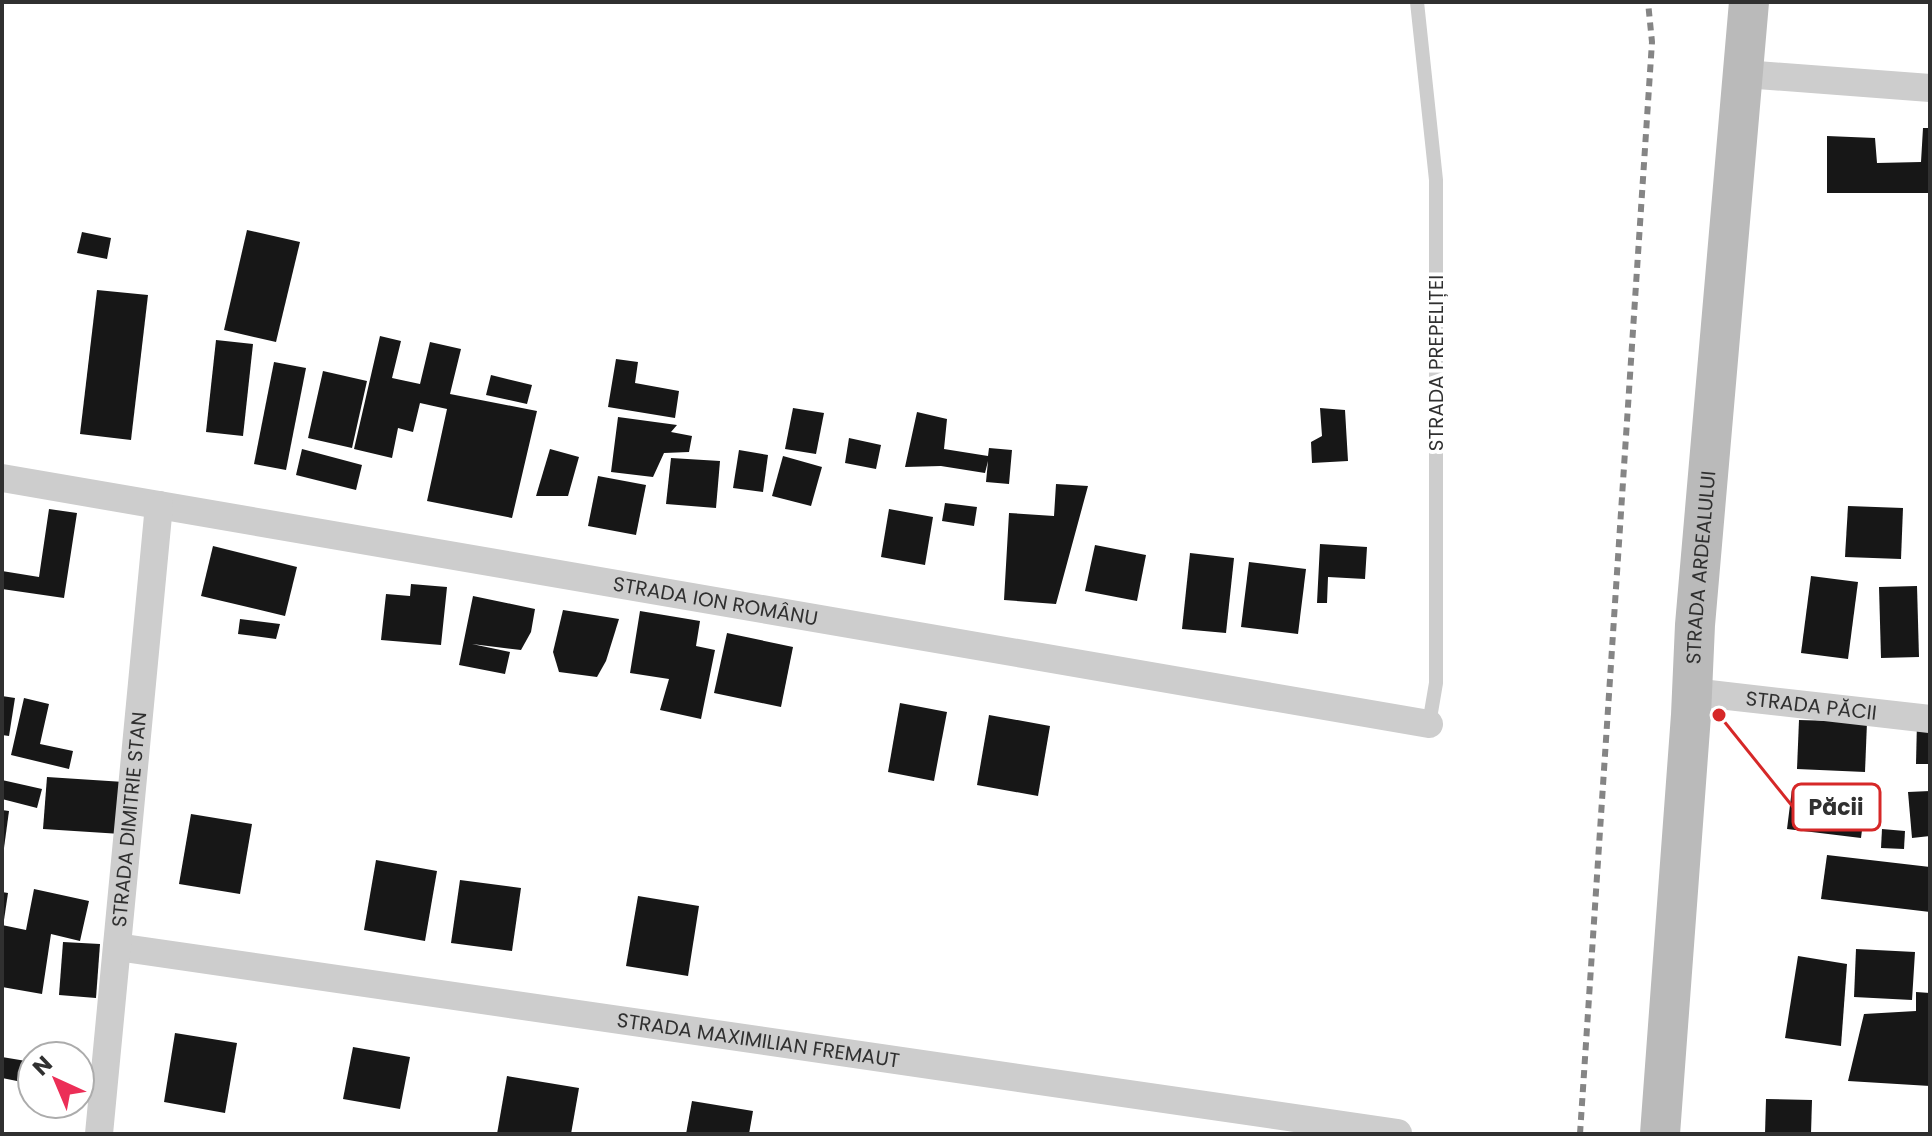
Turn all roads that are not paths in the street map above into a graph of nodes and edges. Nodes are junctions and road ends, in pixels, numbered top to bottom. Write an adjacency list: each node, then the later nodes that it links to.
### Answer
1 (1417, 2): 9 (lane, STRADA PREPELIȚEI)
2 (1749, 2): 3 (street, STRADA ARDEALULUI)
3 (1744, 74): 4 (street); 7 (street, STRADA ARDEALULUI)
4 (1930, 88)
5 (2, 478): 6 (street, STRADA ION ROMÂNU)
6 (159, 505): 9 (street, STRADA ION ROMÂNU); 10 (street, STRADA DIMITRIE STAN)
7 (1692, 692): 8 (street, STRADA PĂCII); 13 (street, STRADA ARDEALULUI)
8 (1930, 719)
9 (1429, 724)
10 (117, 947): 11 (street, STRADA MAXIMILIAN FREMAUT); 12 (street, STRADA DIMITRIE STAN)
11 (1398, 1133)
12 (99, 1134)
13 (1660, 1134)

